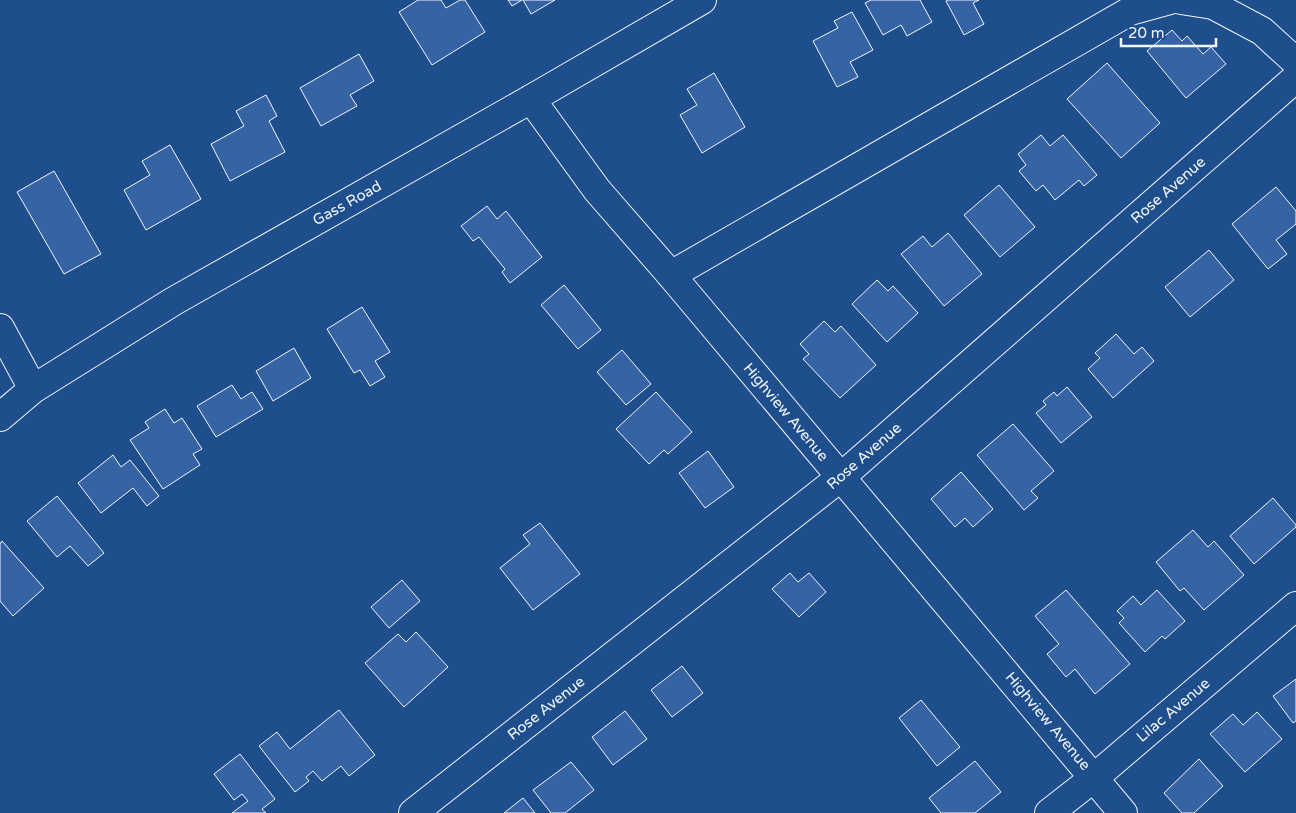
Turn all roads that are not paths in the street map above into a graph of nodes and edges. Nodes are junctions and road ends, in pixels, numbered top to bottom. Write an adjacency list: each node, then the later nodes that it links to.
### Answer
1 (702, 0): 6 (street, Gass Road)
2 (1170, 0): 7 (street)
3 (1181, 0): 4 (street)
4 (1296, 62)
5 (1296, 78): 11 (street, Rose Avenue)
6 (532, 99): 7 (street, Highview Avenue); 9 (street, Gass Road)
7 (671, 275): 11 (street, Highview Avenue)
8 (0, 328): 9 (street)
9 (33, 389): 10 (street, Gass Road)
10 (0, 418)
11 (841, 477): 13 (street, Highview Avenue); 14 (street, Rose Avenue)
12 (1296, 606): 13 (street, Lilac Avenue)
13 (1095, 777): 15 (street, Lilac Avenue); 16 (street, Highview Avenue)
14 (413, 813)
15 (1049, 813)
16 (1124, 813)

